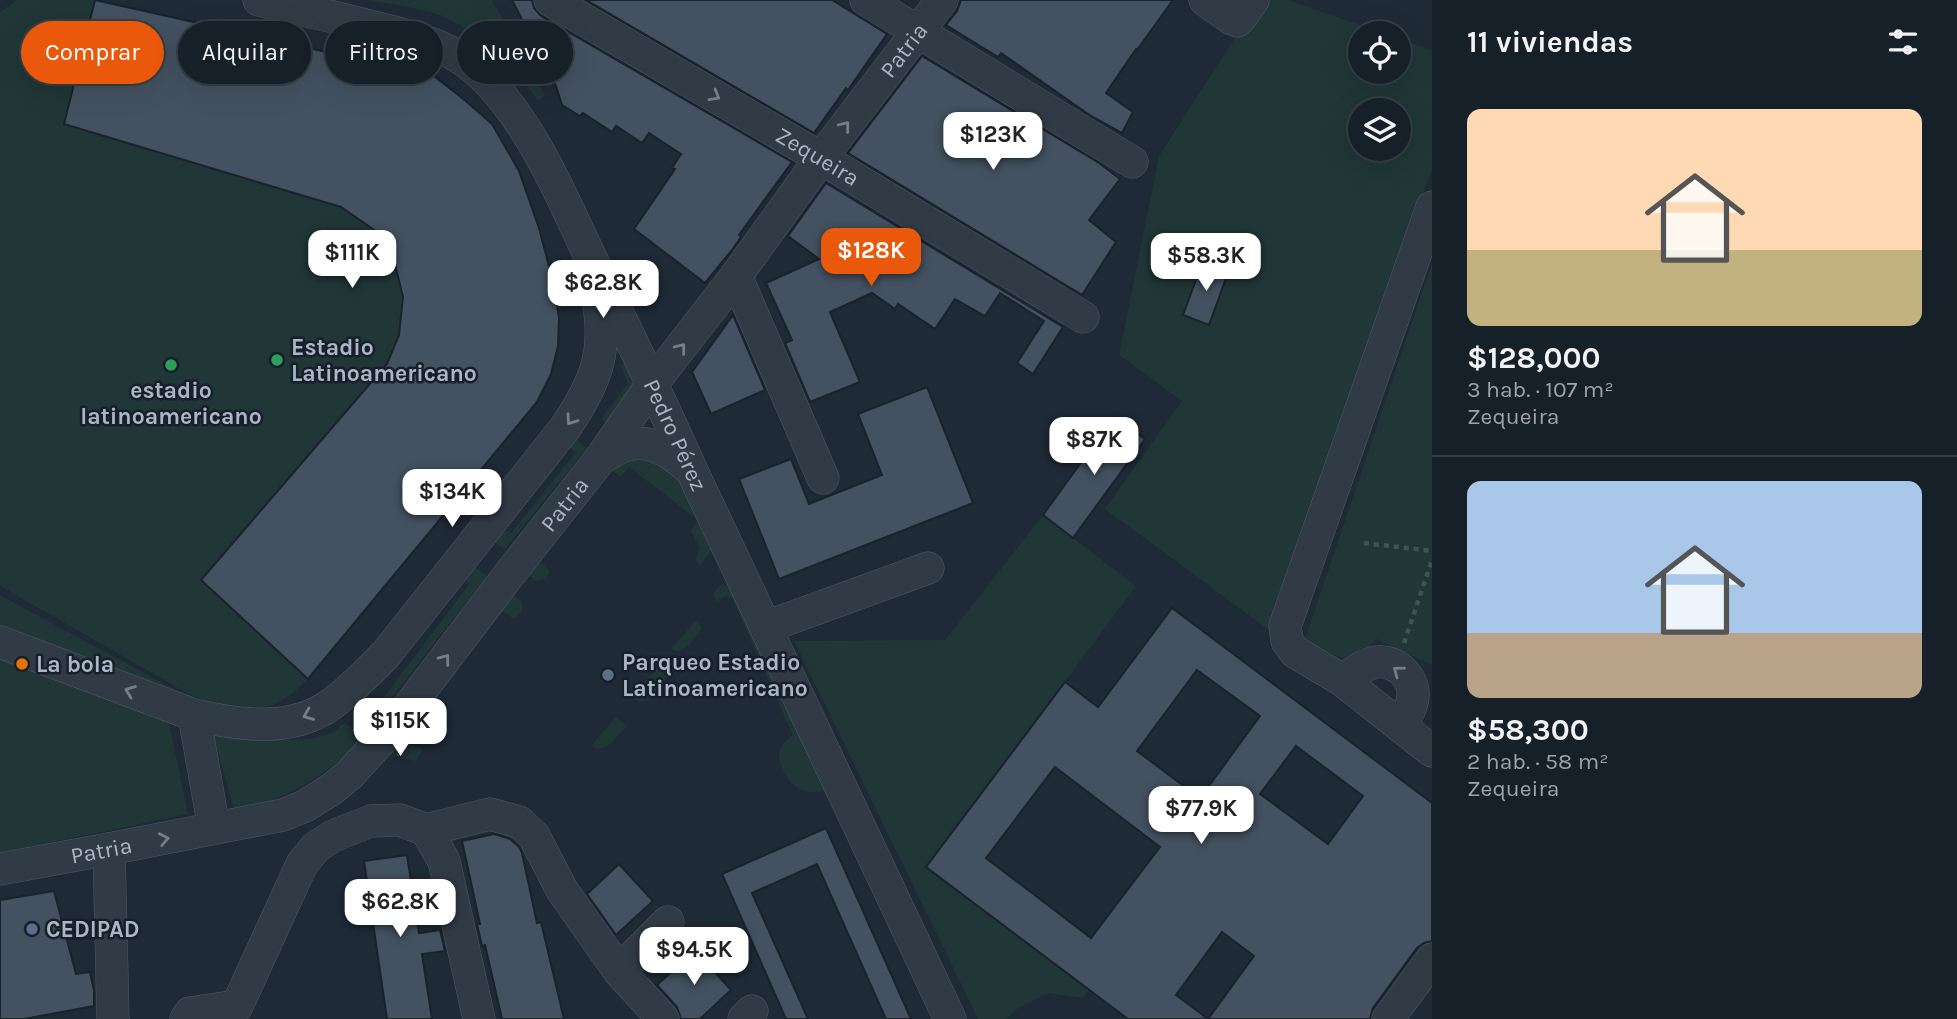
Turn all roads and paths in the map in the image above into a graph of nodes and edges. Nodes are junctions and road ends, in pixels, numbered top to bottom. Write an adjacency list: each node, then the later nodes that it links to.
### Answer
1 (259, 0): 7 (street, Pedro Pérez)
2 (551, 0): 9 (street, Zequeira, one-way to 9)
3 (866, 0): 8 (street)
4 (942, 0): 8 (street, Patria)
5 (1205, 0): 6 (street)
6 (1253, 0)
7 (342, 11): 12 (street, Pedro Pérez)
8 (919, 31): 9 (street, Patria, one-way to 8); 10 (street)
9 (821, 158): 13 (street, Patria); 14 (street, Zequeira)
10 (1132, 162)
11 (1432, 207): 28 (street)
12 (582, 239): 15 (street, Pedro Pérez); 16 (street, Patria)
13 (736, 276): 17 (street, Patria, one-way to 13); 20 (street)
14 (1083, 317)
15 (636, 350): 16 (street); 17 (street, Pedro Pérez)
16 (596, 374): 29 (street, Patria, one-way to 29)
17 (653, 383): 18 (street, Patria); 19 (street, Pedro Pérez)
18 (601, 458): 19 (street); 32 (street, Patria, one-way to 18)
19 (692, 471): 25 (street, Pedro Pérez)
20 (823, 478)
21 (1364, 542): 22 (path)
22 (1432, 551)
23 (1432, 560): 27 (path)
24 (928, 568): 25 (street)
25 (766, 627): 43 (street, Pedro Pérez)
26 (0, 642): 29 (street, Patria, one-way to 26)
27 (1396, 667): 28 (street); 30 (street, one-way to 27)
28 (1342, 680): 30 (street)
29 (194, 715): 32 (street)
30 (1400, 726): 31 (street)
31 (1432, 751)
32 (214, 828): 34 (street, Patria, one-way to 32)
33 (426, 830): 38 (street); 40 (street); 41 (street)
34 (109, 849): 35 (street, Patria); 39 (street)
35 (0, 869)
36 (668, 922): 38 (street)
37 (1432, 958): 44 (street)
38 (619, 971): 42 (street)
39 (113, 1019)
40 (186, 1019)
41 (479, 1019)
42 (663, 1019)
43 (950, 1019)
44 (1388, 1019)

